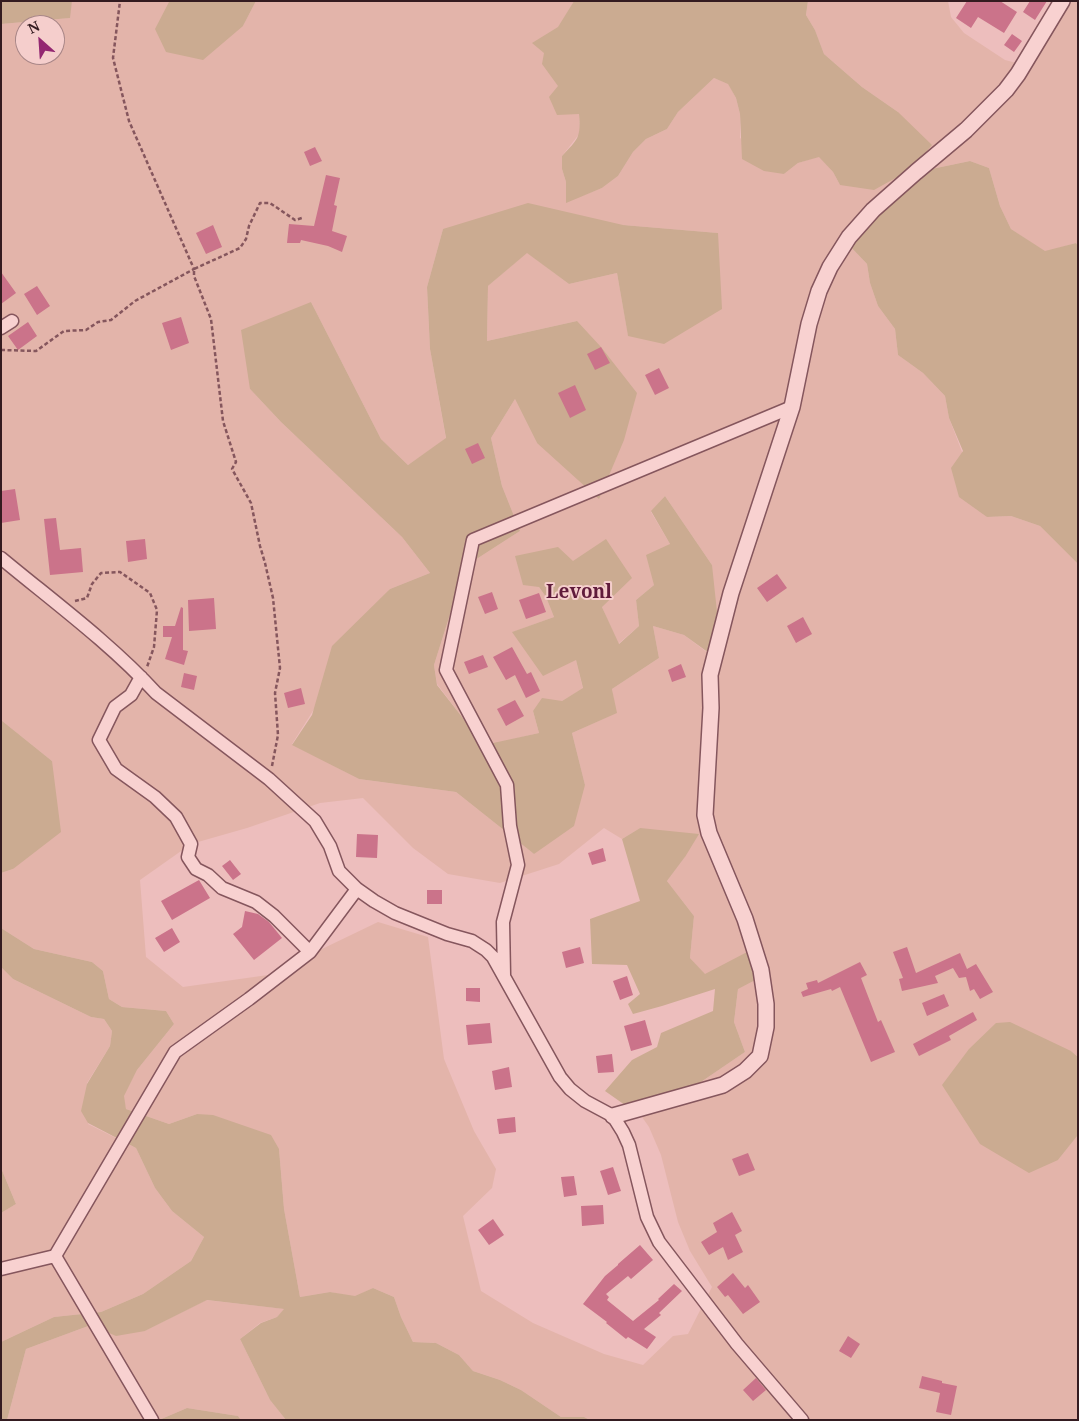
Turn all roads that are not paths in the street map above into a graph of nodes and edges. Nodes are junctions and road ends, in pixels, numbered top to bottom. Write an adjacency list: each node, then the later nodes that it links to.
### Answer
1 (1062, 1): 2 (street)
2 (792, 407): 7 (street); 8 (street)
3 (1, 558): 4 (street)
4 (142, 677): 5 (street); 6 (street)
5 (358, 889): 6 (street); 7 (street)
6 (310, 952): 9 (street)
7 (504, 977): 8 (street)
8 (613, 1116): 12 (street)
9 (54, 1256): 10 (street); 11 (street)
10 (1, 1269)
11 (152, 1420)
12 (802, 1420)

